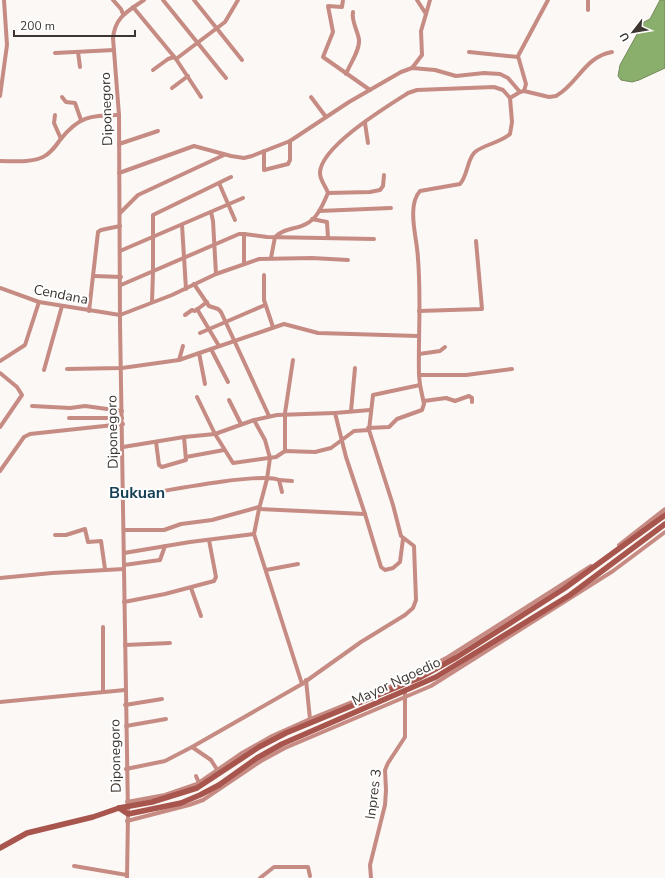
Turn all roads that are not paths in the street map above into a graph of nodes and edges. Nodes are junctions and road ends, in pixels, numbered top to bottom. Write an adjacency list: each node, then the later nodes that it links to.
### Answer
1 (4, 0): 36 (street)
2 (112, 0): 15 (street)
3 (144, 0): 12 (street, Diponegoro)
4 (163, 0): 18 (street)
5 (194, 0): 17 (street)
6 (238, 0): 17 (street)
7 (342, 0): 30 (street)
8 (417, 0): 16 (street)
9 (430, 0): 16 (street)
10 (548, 0): 25 (street)
11 (588, 0): 13 (street)
12 (134, 7): 15 (street, Diponegoro); 24 (street)
13 (588, 10)
14 (353, 12): 30 (street)
15 (123, 14): 19 (street, Diponegoro)
16 (426, 14): 28 (street)
17 (217, 28): 18 (street); 26 (street)
18 (196, 43): 24 (street); 32 (street)
19 (114, 50): 20 (street); 42 (street, Diponegoro)
20 (78, 52): 23 (street); 27 (street)
21 (469, 52): 25 (street)
22 (612, 52): 35 (street)
23 (55, 53)
24 (175, 58): 29 (street); 31 (street)
25 (518, 58): 35 (street)
26 (242, 60)
27 (80, 67)
28 (412, 68): 34 (street); 35 (street)
29 (153, 70)
30 (346, 74): 34 (street)
31 (188, 76): 33 (street); 38 (street)
32 (226, 78)
33 (172, 88)
34 (370, 90): 43 (street)
35 (522, 91): 40 (street)
36 (0, 96)
37 (62, 97): 44 (street)
38 (202, 97)
39 (311, 97): 43 (street)
40 (510, 98): 45 (street); 96 (street)
41 (55, 115): 47 (street)
42 (119, 115): 44 (street); 50 (street, Diponegoro)
43 (326, 117): 48 (street)
44 (81, 120): 47 (street)
45 (365, 123): 49 (street); 58 (street)
46 (158, 131): 50 (street)
47 (61, 139): 53 (street)
48 (290, 141): 51 (street); 51 (street)
49 (368, 143)
50 (119, 144): 54 (street, Diponegoro)
51 (264, 151): 52 (street)
52 (224, 155): 54 (street); 64 (street)
53 (0, 161)
54 (119, 173): 64 (street, Diponegoro)
55 (384, 175): 58 (street)
56 (231, 177): 57 (street)
57 (219, 183): 60 (street); 71 (street)
58 (328, 193): 62 (street)
59 (243, 198): 60 (street)
60 (229, 204): 63 (street); 66 (street)
61 (391, 208): 62 (street)
62 (319, 211): 65 (street)
63 (211, 212): 67 (street); 75 (street)
64 (120, 214): 68 (street, Diponegoro)
65 (312, 219): 70 (street); 72 (street)
66 (235, 220)
67 (182, 225): 71 (street); 77 (street)
68 (120, 226): 76 (street, Diponegoro); 84 (street)
69 (244, 234): 70 (street); 75 (street); 80 (street)
70 (275, 237): 72 (street); 78 (street)
71 (153, 238): 76 (street); 81 (street)
72 (328, 238): 73 (street)
73 (374, 239)
74 (476, 241): 96 (street)
75 (213, 245): 77 (street); 82 (street)
76 (120, 251): 85 (street, Diponegoro)
77 (183, 258): 81 (street); 89 (street)
78 (271, 258): 79 (street); 80 (street)
79 (348, 260)
80 (244, 264): 82 (street)
81 (153, 272): 87 (street); 91 (street)
82 (216, 274): 86 (street)
83 (264, 275): 93 (street)
84 (94, 276): 85 (street); 97 (street)
85 (120, 277): 87 (street, Diponegoro)
86 (194, 284): 89 (street); 92 (street)
87 (121, 285): 98 (street, Diponegoro)
88 (0, 288): 90 (street, Cendana)
89 (186, 288): 91 (street)
90 (39, 302): 94 (street, Cendana); 114 (street)
91 (152, 302): 98 (street)
92 (207, 302): 95 (street); 100 (street)
93 (265, 305): 100 (street); 101 (street)
94 (62, 306): 97 (street, Cendana); 119 (street)
95 (197, 309): 99 (street); 102 (street)
96 (419, 310): 104 (street)
97 (89, 311): 98 (street, Cendana)
98 (120, 315): 115 (street, Diponegoro)
99 (185, 315)
100 (226, 322): 102 (street); 105 (street)
101 (273, 327): 104 (street); 105 (street)
102 (210, 328): 103 (street); 107 (street)
103 (200, 333)
104 (418, 336): 111 (street)
105 (236, 340): 107 (street); 135 (street)
106 (183, 346): 112 (street)
107 (219, 346): 109 (street)
108 (445, 347): 111 (street)
109 (211, 349): 110 (street); 122 (street)
110 (199, 353): 112 (street); 123 (street)
111 (419, 354): 121 (street)
112 (178, 360): 115 (street)
113 (293, 360): 133 (street)
114 (0, 361)
115 (122, 368): 118 (street); 131 (street, Diponegoro)
116 (355, 368): 132 (street)
117 (512, 368): 121 (street)
118 (67, 369)
119 (44, 370)
120 (0, 373): 141 (street)
121 (419, 375): 124 (street)
122 (228, 382)
123 (205, 384)
124 (420, 385): 127 (street); 130 (street)
125 (197, 397): 143 (street)
126 (229, 400): 140 (street)
127 (424, 401): 128 (street); 142 (street)
128 (472, 402)
129 (32, 406): 131 (street)
130 (370, 410): 132 (street); 142 (street)
131 (122, 411): 137 (street, Diponegoro)
132 (351, 411): 134 (street)
133 (285, 413): 134 (street); 135 (street); 149 (street)
134 (335, 413): 146 (street)
135 (269, 416): 138 (street)
136 (69, 418): 137 (street)
137 (122, 418): 139 (street, Diponegoro)
138 (254, 420): 140 (street); 151 (street)
139 (122, 424): 147 (street, Diponegoro); 152 (street)
140 (241, 424): 143 (street)
141 (0, 427)
142 (368, 429): 146 (street); 167 (street)
143 (215, 434): 144 (street); 148 (street)
144 (184, 437): 145 (street); 150 (street)
145 (156, 442): 147 (street); 150 (street)
146 (342, 442): 149 (street); 160 (street)
147 (123, 447): 157 (street, Diponegoro)
148 (224, 450): 150 (street); 151 (street)
149 (286, 451): 151 (street)
150 (186, 457)
151 (270, 458): 153 (street)
152 (0, 471)
153 (267, 479): 154 (street); 157 (street); 158 (street)
154 (280, 480): 155 (street); 156 (street)
155 (292, 481)
156 (282, 492)
157 (124, 498): 163 (street, Diponegoro)
158 (259, 508): 160 (street); 163 (street); 165 (street)
159 (665, 509): 191 (street)
160 (365, 514): 167 (street)
161 (665, 515): 197 (street, Mayor Ngoedio)
162 (665, 524): 186 (street, Mayor Ngoedio)
163 (124, 530): 170 (street, Diponegoro)
164 (665, 532): 187 (street)
165 (254, 534): 168 (street); 174 (street)
166 (55, 535): 173 (street)
167 (403, 539): 182 (street)
168 (209, 540): 169 (street); 176 (street)
169 (165, 546): 170 (street); 172 (street)
170 (124, 553): 172 (street, Diponegoro)
171 (298, 564): 174 (street)
172 (124, 567): 173 (street); 177 (street, Diponegoro)
173 (105, 569): 175 (street)
174 (266, 570): 183 (street)
175 (0, 578)
176 (191, 588): 177 (street); 178 (street)
177 (124, 602): 181 (street, Diponegoro)
178 (201, 616)
179 (103, 627): 185 (street)
180 (170, 643): 181 (street)
181 (125, 645): 184 (street, Diponegoro)
182 (306, 680): 183 (street); 191 (street)
183 (302, 684): 194 (street)
184 (125, 690): 185 (street); 190 (street, Diponegoro)
185 (103, 691): 189 (street)
186 (405, 692): 187 (street, Inpres 3); 198 (street, Mayor Ngoedio)
187 (405, 698): 202 (street); 208 (street, Inpres 3)
188 (162, 699): 190 (street)
189 (0, 702)
190 (125, 705): 193 (street, Diponegoro)
191 (309, 715): 196 (street)
192 (166, 719): 193 (street)
193 (126, 726): 195 (street, Diponegoro)
194 (192, 747): 195 (street); 196 (street)
195 (126, 769): 199 (street, Diponegoro)
196 (218, 770): 197 (street)
197 (198, 781): 198 (street); 199 (street, Mayor Ngoedio)
198 (200, 795): 201 (street, Mayor Ngoedio)
199 (127, 804): 200 (street, Mayor Ngoedio); 201 (street, Diponegoro)
200 (119, 808): 201 (street); 203 (street, Mayor Ngoedio)
201 (128, 814): 202 (street, Diponegoro)
202 (127, 821): 206 (street, Diponegoro)
203 (0, 848)
204 (74, 866): 206 (street)
205 (310, 876): 207 (street)
206 (127, 877)
207 (260, 878)
208 (371, 878)

